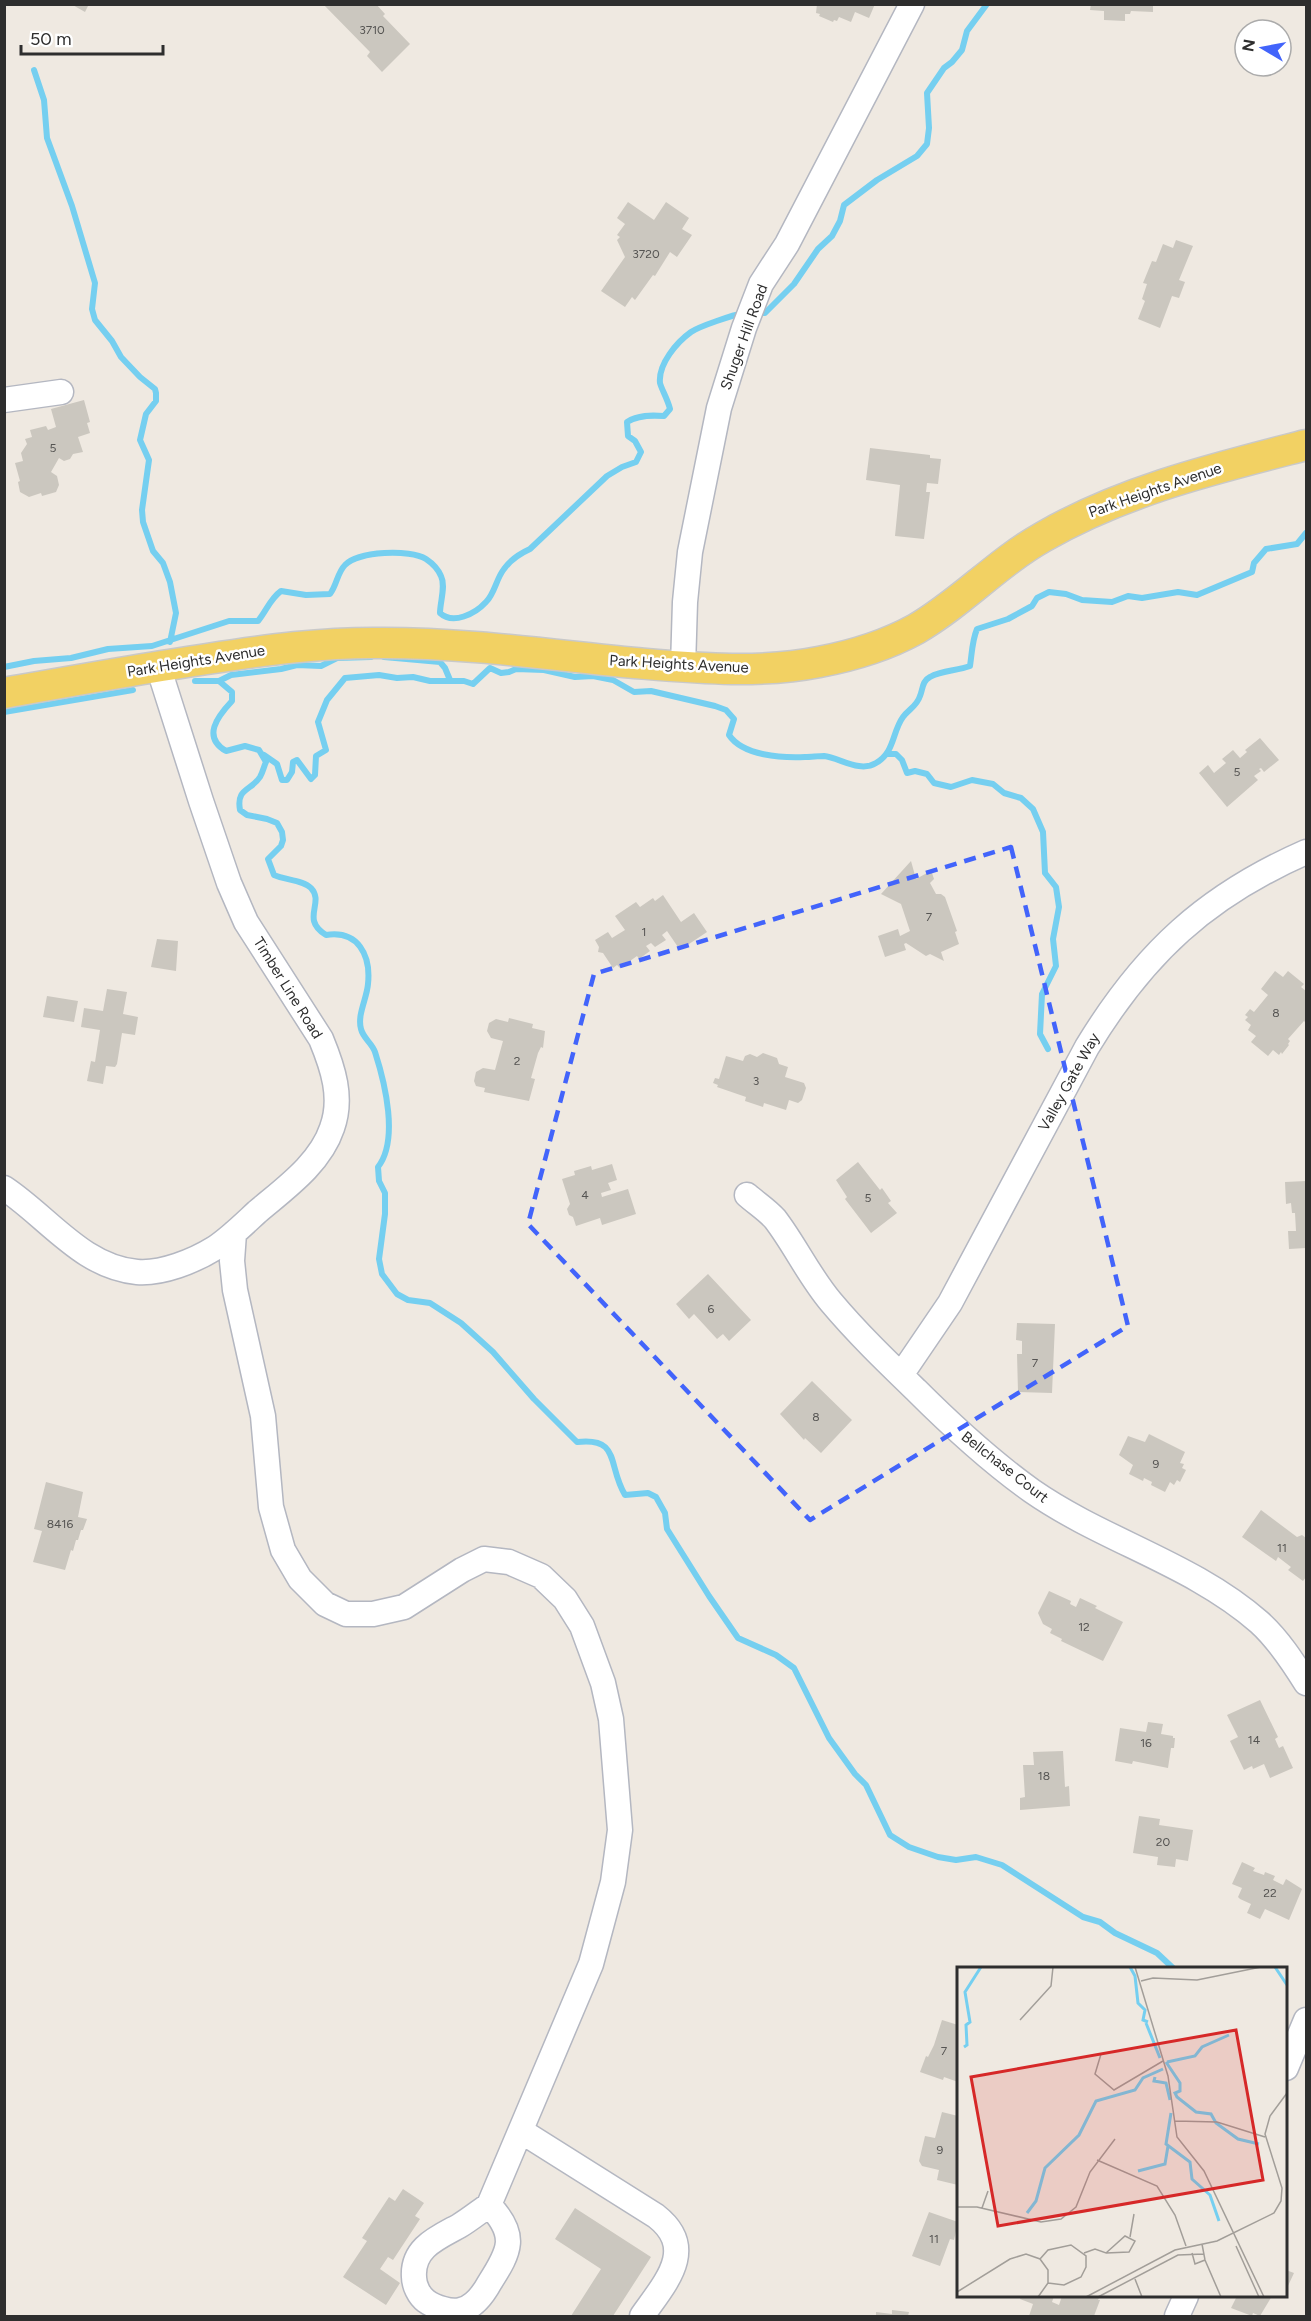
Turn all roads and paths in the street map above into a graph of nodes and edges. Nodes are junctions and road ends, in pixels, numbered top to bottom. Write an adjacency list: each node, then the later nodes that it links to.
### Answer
1 (912, 4): 6 (street, Shuger Hill Road)
2 (61, 392): 3 (street)
3 (4, 400)
4 (1306, 446): 6 (main road, Park Heights Avenue)
5 (158, 666): 6 (main road, Park Heights Avenue); 7 (main road, Park Heights Avenue); 11 (street, Timber Line Road)
6 (683, 667)
7 (4, 693)
8 (1306, 852): 12 (street, Valley Gate Way)
9 (4, 1188): 11 (street, Timber Line Road)
10 (747, 1195): 12 (street, Bellchase Court)
11 (234, 1233): 16 (street)
12 (901, 1376): 13 (street, Bellchase Court)
13 (1306, 1683)
14 (1306, 2020): 15 (street)
15 (1287, 2066)
16 (520, 2131): 17 (street); 20 (street)
17 (489, 2205): 19 (street); 19 (street)
18 (1185, 2297): 21 (street)
19 (419, 2308)
20 (642, 2316)
21 (1177, 2316)

